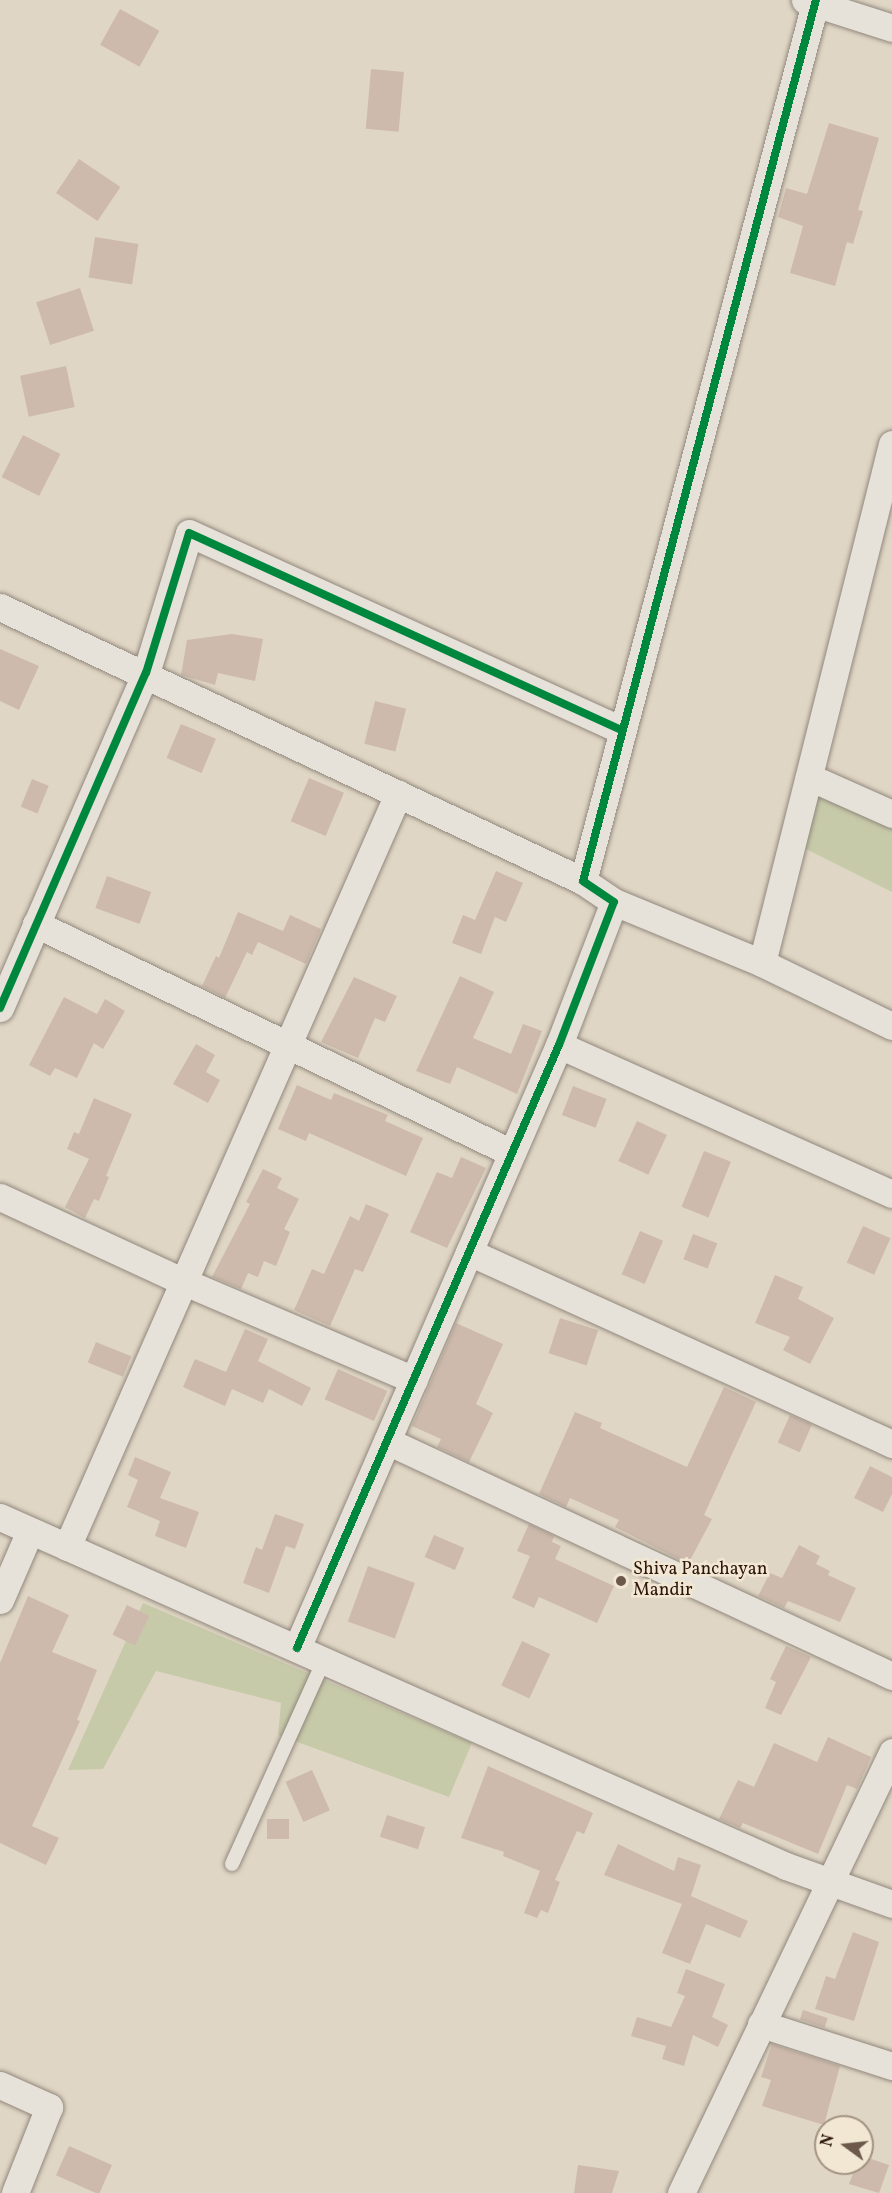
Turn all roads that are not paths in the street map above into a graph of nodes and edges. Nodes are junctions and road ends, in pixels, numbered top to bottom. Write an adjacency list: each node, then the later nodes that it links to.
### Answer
1 (812, 1): 2 (street); 6 (street)
2 (892, 28)
3 (892, 444): 7 (street)
4 (0, 607): 5 (street)
5 (146, 673): 6 (street); 8 (street); 12 (street)
6 (622, 730): 10 (street)
7 (809, 777): 9 (street); 13 (street)
8 (398, 794): 10 (street); 17 (street)
9 (892, 814)
10 (583, 881): 11 (street)
11 (614, 902): 13 (street); 16 (street)
12 (36, 924): 14 (street); 17 (street)
13 (762, 963): 15 (street)
14 (0, 1008)
15 (892, 1026)
16 (559, 1045): 18 (street); 19 (street)
17 (284, 1047): 18 (street); 22 (street)
18 (512, 1153): 21 (street)
19 (892, 1194)
20 (0, 1197): 22 (street)
21 (469, 1252): 23 (street); 25 (street)
22 (182, 1281): 23 (street); 28 (street)
23 (414, 1380): 24 (street)
24 (387, 1441): 30 (street); 32 (street)
25 (892, 1444)
26 (0, 1517): 27 (street)
27 (30, 1531): 28 (street); 29 (street)
28 (68, 1547): 30 (street)
29 (0, 1600)
30 (297, 1648): 31 (street)
31 (324, 1660): 34 (lane); 35 (street)
32 (892, 1676)
33 (892, 1752): 35 (street)
34 (232, 1864)
35 (828, 1882): 36 (street); 37 (street)
36 (892, 1904)
37 (761, 2024): 38 (street); 41 (street)
38 (892, 2066)
39 (0, 2085): 40 (street)
40 (15, 2193)
41 (681, 2193)

